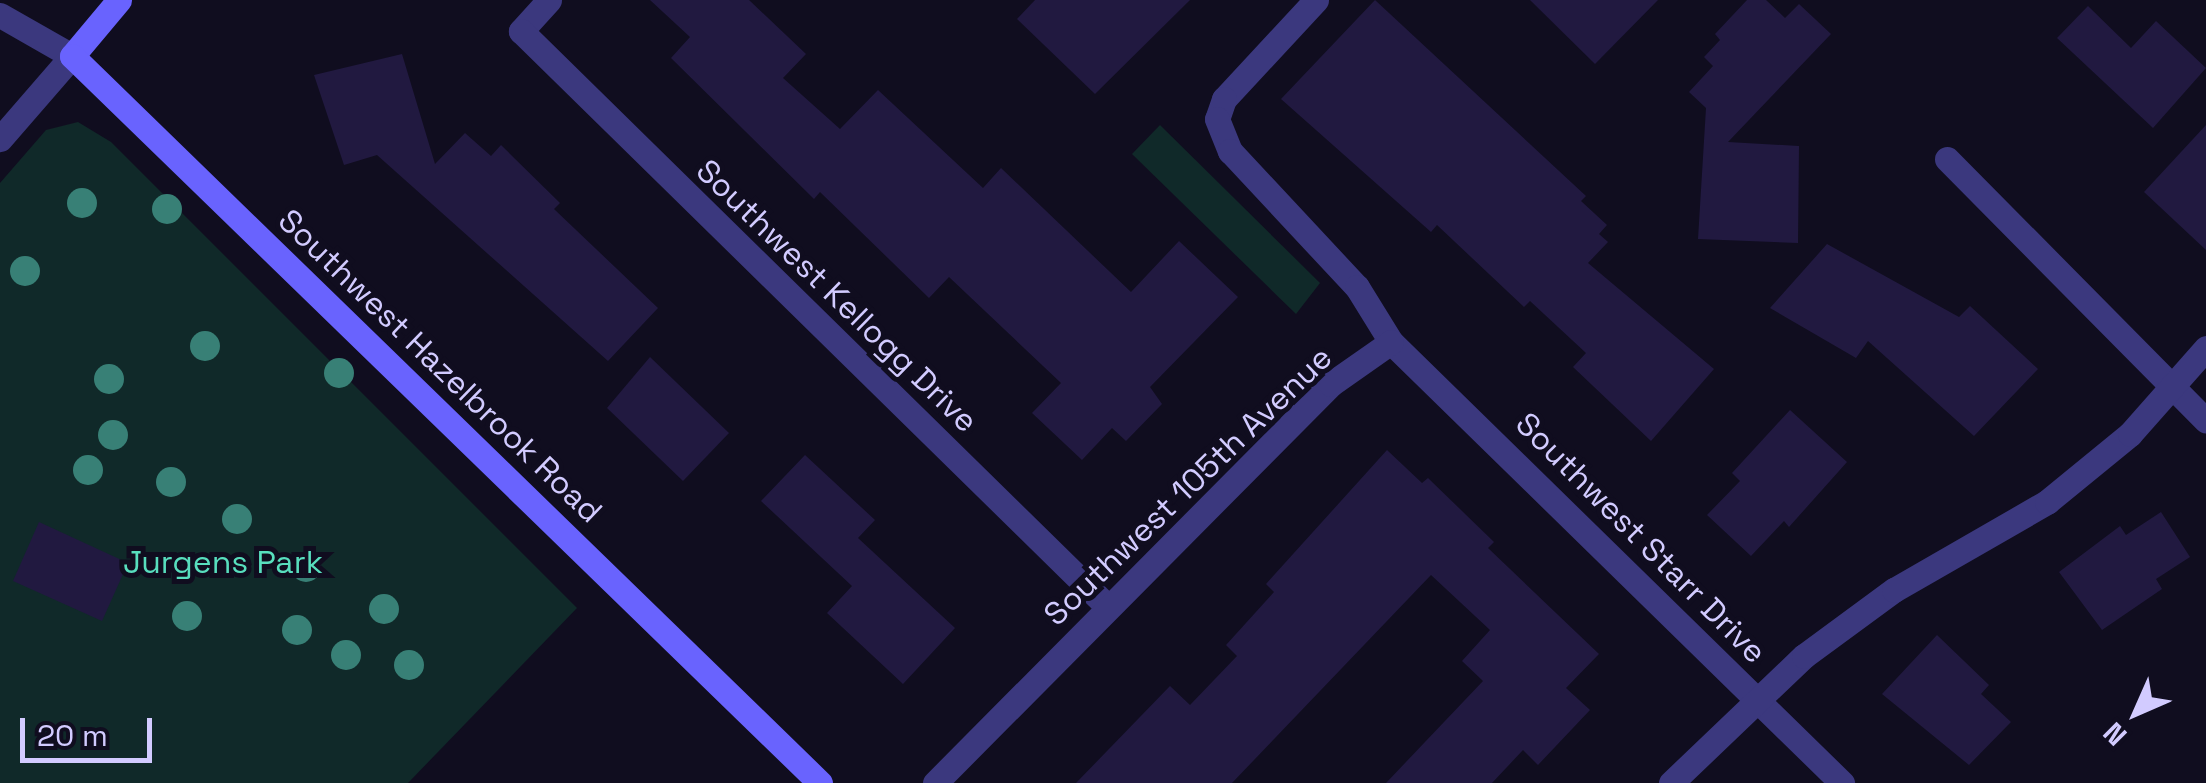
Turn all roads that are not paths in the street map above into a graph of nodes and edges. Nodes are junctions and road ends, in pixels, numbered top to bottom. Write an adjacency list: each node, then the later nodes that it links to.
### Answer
1 (119, 0): 5 (street)
2 (550, 0): 12 (street, Southwest Kellogg Drive)
3 (1316, 0): 8 (street)
4 (0, 16): 5 (street, Southwest Hazelbrook Road)
5 (72, 56): 6 (street); 14 (street, Southwest Hazelbrook Road)
6 (0, 139)
7 (1946, 159): 10 (street)
8 (1391, 342): 12 (street, Southwest 105th Avenue); 13 (street, Southwest Starr Drive)
9 (2206, 348): 10 (street)
10 (2169, 384): 11 (street); 13 (street)
11 (2206, 421)
12 (1108, 606): 15 (street, Southwest 105th Avenue)
13 (1757, 698): 16 (street); 17 (street, Southwest Starr Drive)
14 (820, 783)
15 (935, 783)
16 (1671, 783)
17 (1842, 783)

